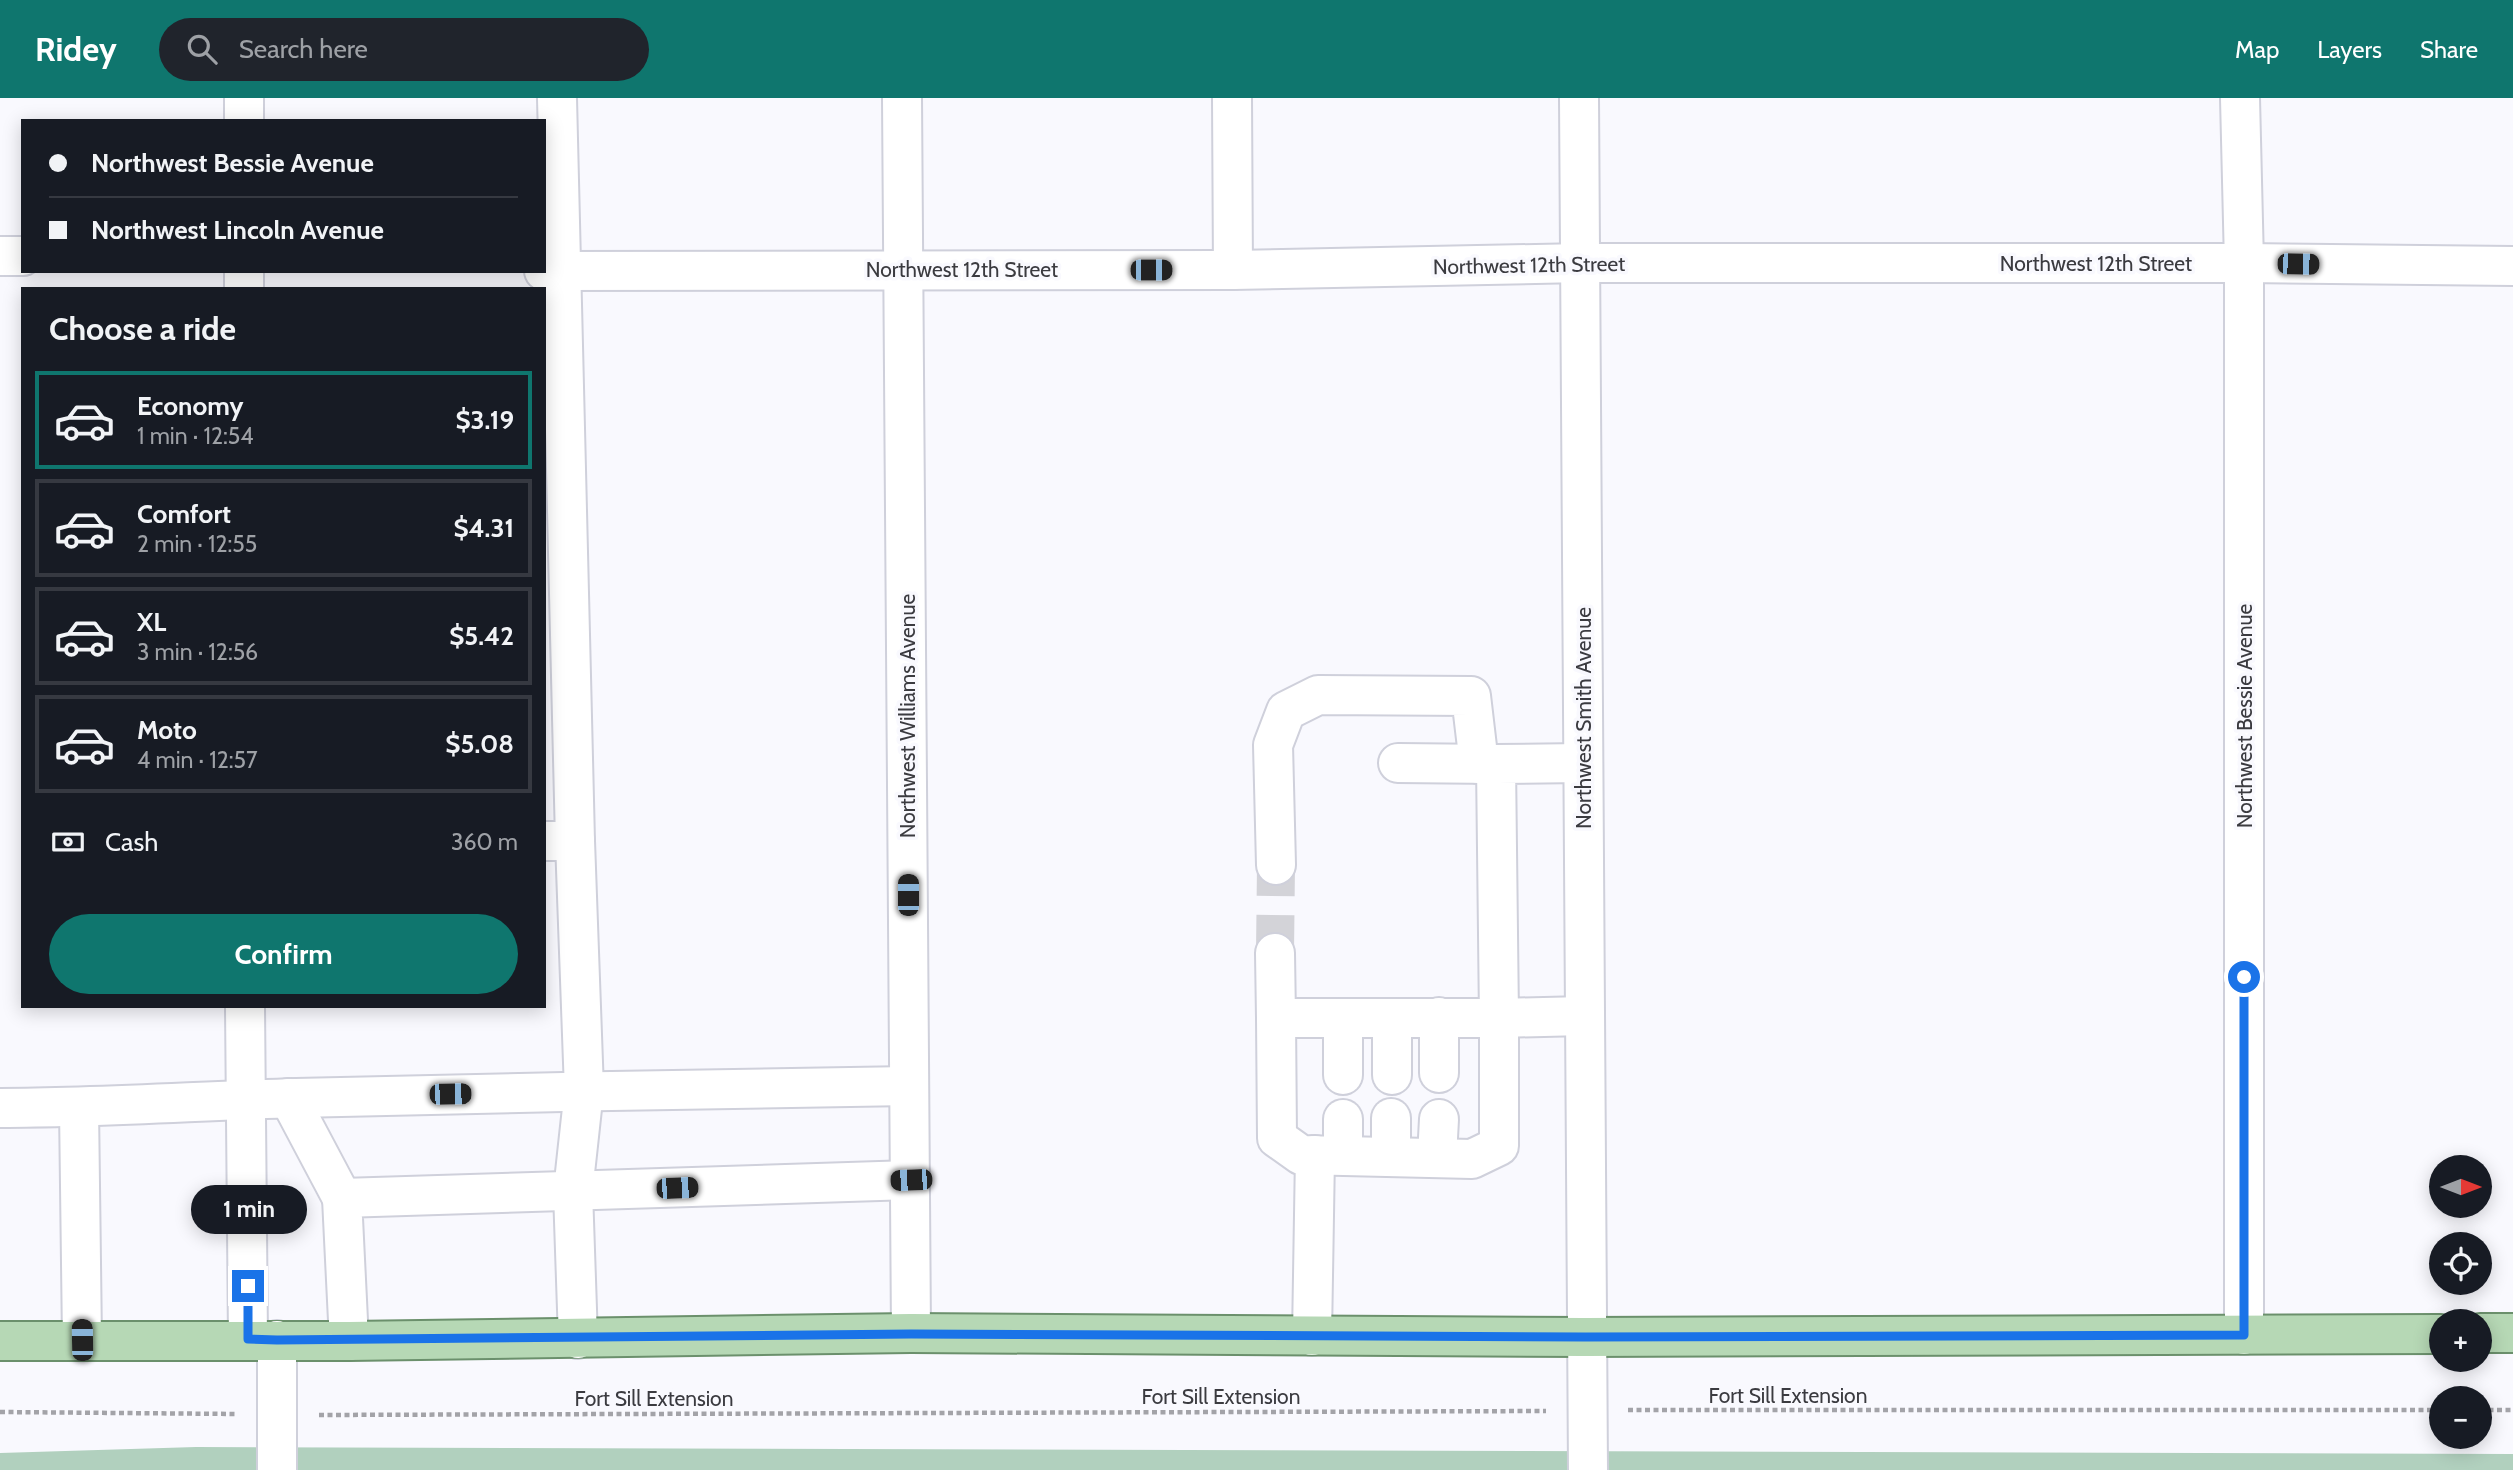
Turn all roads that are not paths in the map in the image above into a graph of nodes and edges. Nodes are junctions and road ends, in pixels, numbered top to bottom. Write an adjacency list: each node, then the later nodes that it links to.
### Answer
1 (244, 98): 7 (street)
2 (557, 98): 15 (street)
3 (902, 98): 13 (street, Northwest Williams Avenue)
4 (1232, 98): 14 (street)
5 (1579, 98): 10 (street, Northwest Smith Avenue)
6 (2240, 98): 11 (street, Northwest Bessie Avenue)
7 (244, 119)
8 (0, 256): 9 (street)
9 (21, 256)
10 (1582, 263): 11 (street, Northwest 12th Street); 14 (street, Northwest 12th Street); 17 (street, Northwest Smith Avenue)
11 (2244, 263): 12 (street, Northwest 12th Street); 50 (street, Northwest Bessie Avenue)
12 (2513, 267)
13 (905, 269): 14 (street, Northwest 12th Street); 15 (street, Northwest 12th Street); 32 (street, Northwest Williams Avenue)
14 (1233, 270)
15 (552, 271): 19 (street)
16 (1398, 763): 18 (street)
17 (1583, 763): 18 (street); 23 (street, Northwest Smith Avenue)
18 (1487, 764): 20 (street); 28 (street)
19 (560, 841): 33 (street)
20 (1276, 865)
21 (1275, 953): 25 (street)
22 (245, 1008): 35 (street)
23 (1584, 1016): 28 (street); 52 (street, Northwest Smith Avenue)
24 (1439, 1017): 27 (street); 28 (street); 29 (street)
25 (1276, 1018): 26 (street); 40 (street)
26 (1343, 1018): 27 (street); 30 (street)
27 (1392, 1018): 31 (street)
28 (1499, 1018): 42 (street)
29 (1439, 1073)
30 (1343, 1075)
31 (1392, 1075)
32 (909, 1086): 33 (street); 43 (street, Northwest Williams Avenue)
33 (583, 1090): 34 (street); 44 (street)
34 (289, 1098): 35 (street); 45 (street)
35 (245, 1100): 37 (street); 56 (street)
36 (0, 1108): 37 (street)
37 (79, 1108): 55 (street)
38 (1391, 1118): 41 (street)
39 (1439, 1119): 42 (street)
40 (1334, 1143): 41 (street); 51 (street)
41 (1391, 1156): 42 (street)
42 (1437, 1157)
43 (911, 1180): 44 (street); 47 (street, Northwest Williams Avenue)
44 (572, 1191): 45 (street); 53 (street)
45 (342, 1198): 57 (street)
46 (2513, 1333): 49 (main road)
47 (911, 1334): 51 (main road); 53 (main road)
48 (2429, 1334): 50 (main road)
49 (2492, 1334)
50 (2244, 1335): 52 (main road)
51 (1312, 1336): 52 (main road)
52 (1585, 1337): 59 (street, Northwest Smith Avenue)
53 (578, 1339): 57 (main road)
54 (0, 1340): 55 (main road)
55 (82, 1340): 56 (main road)
56 (263, 1340): 57 (main road); 58 (street)
57 (349, 1341)
58 (277, 1470)
59 (1588, 1470)

